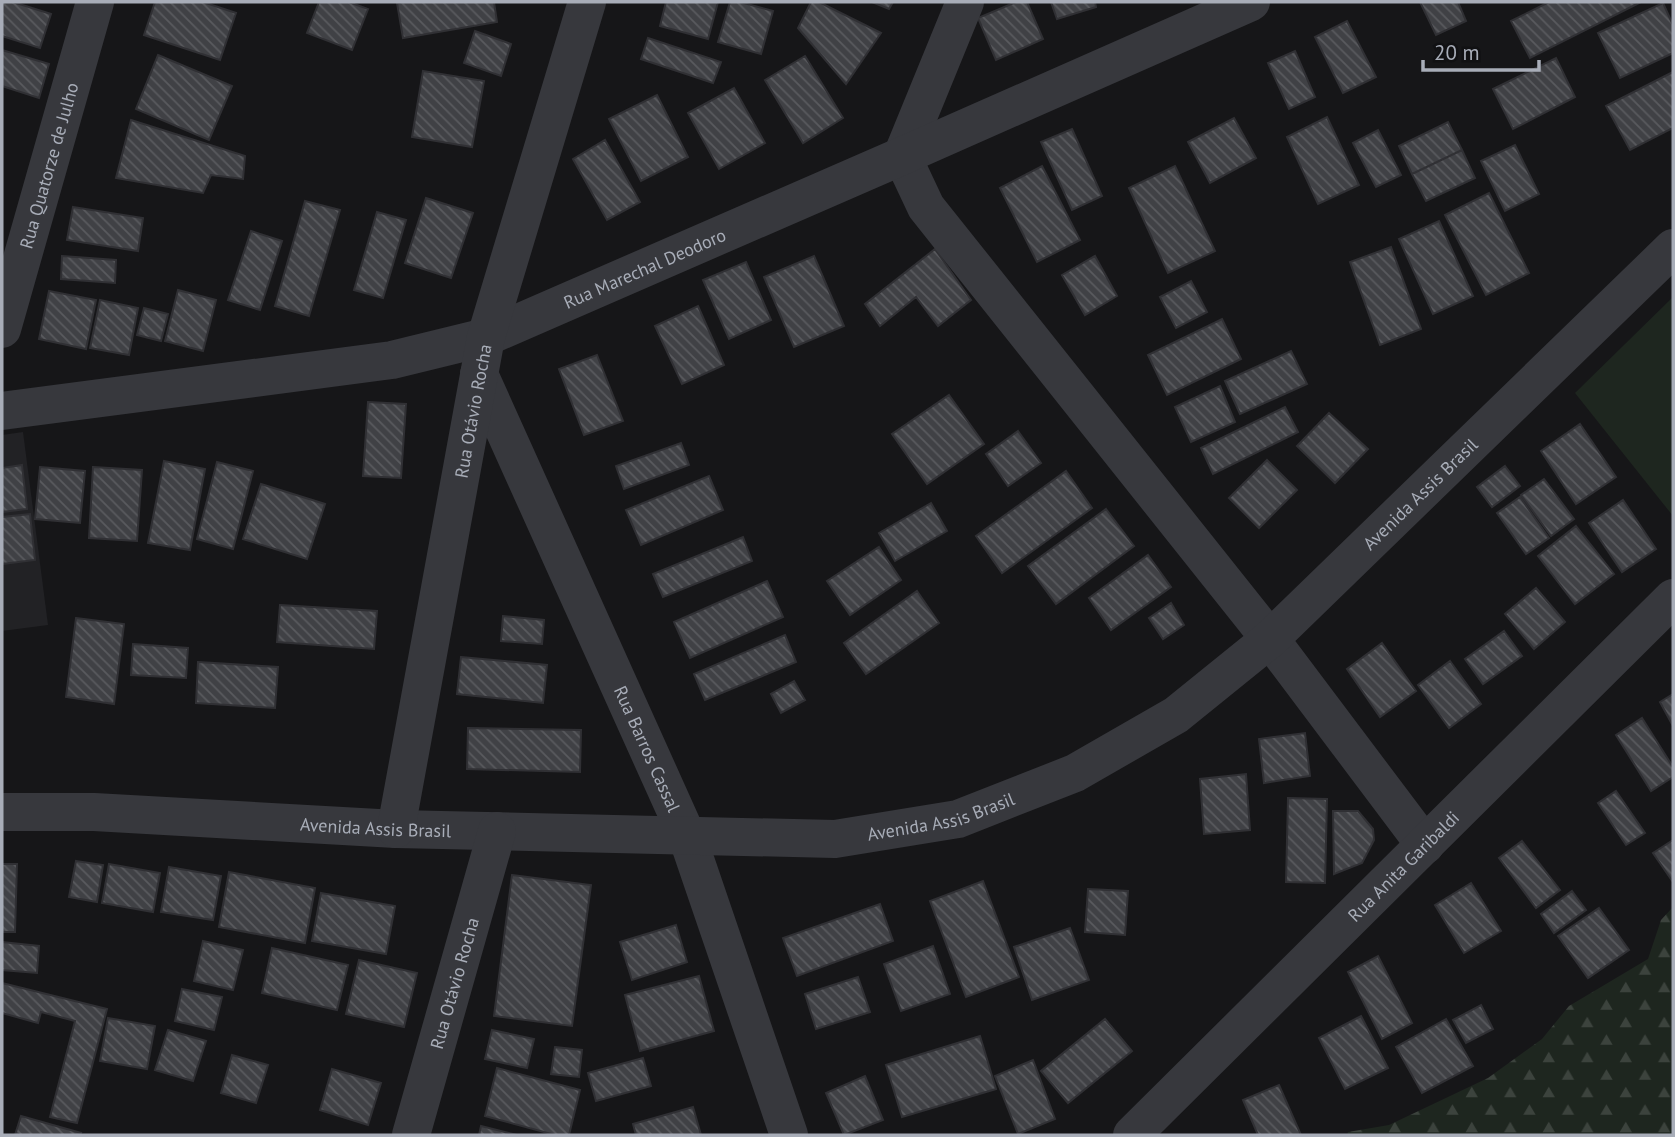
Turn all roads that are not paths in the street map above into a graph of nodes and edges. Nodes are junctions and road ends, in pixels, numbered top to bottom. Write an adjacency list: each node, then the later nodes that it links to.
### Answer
1 (95, 2): 7 (street, Rua Quatorze de Julho)
2 (587, 2): 8 (street, Rua Otávio Rocha)
3 (965, 2): 5 (street)
4 (1251, 2): 5 (street, Rua Marechal Deodoro)
5 (902, 156): 8 (street, Rua Marechal Deodoro); 12 (street)
6 (1673, 248): 12 (street, Avenida Assis Brasil)
7 (2, 329)
8 (486, 337): 9 (street, Rua Otávio Rocha); 10 (street, Rua Marechal Deodoro)
9 (479, 374): 14 (street, Rua Otávio Rocha); 16 (street, Rua Barros Cassal)
10 (2, 411)
11 (1673, 598): 17 (street, Rua Anita Garibaldi)
12 (1270, 639): 16 (street, Avenida Assis Brasil); 17 (street)
13 (2, 812): 14 (street, Avenida Assis Brasil)
14 (396, 829): 15 (street, Avenida Assis Brasil)
15 (497, 831): 16 (street, Avenida Assis Brasil); 18 (street, Rua Otávio Rocha)
16 (687, 836): 19 (street, Rua Barros Cassal)
17 (1424, 845): 20 (street, Rua Anita Garibaldi)
18 (411, 1135)
19 (789, 1135)
20 (1132, 1135)

